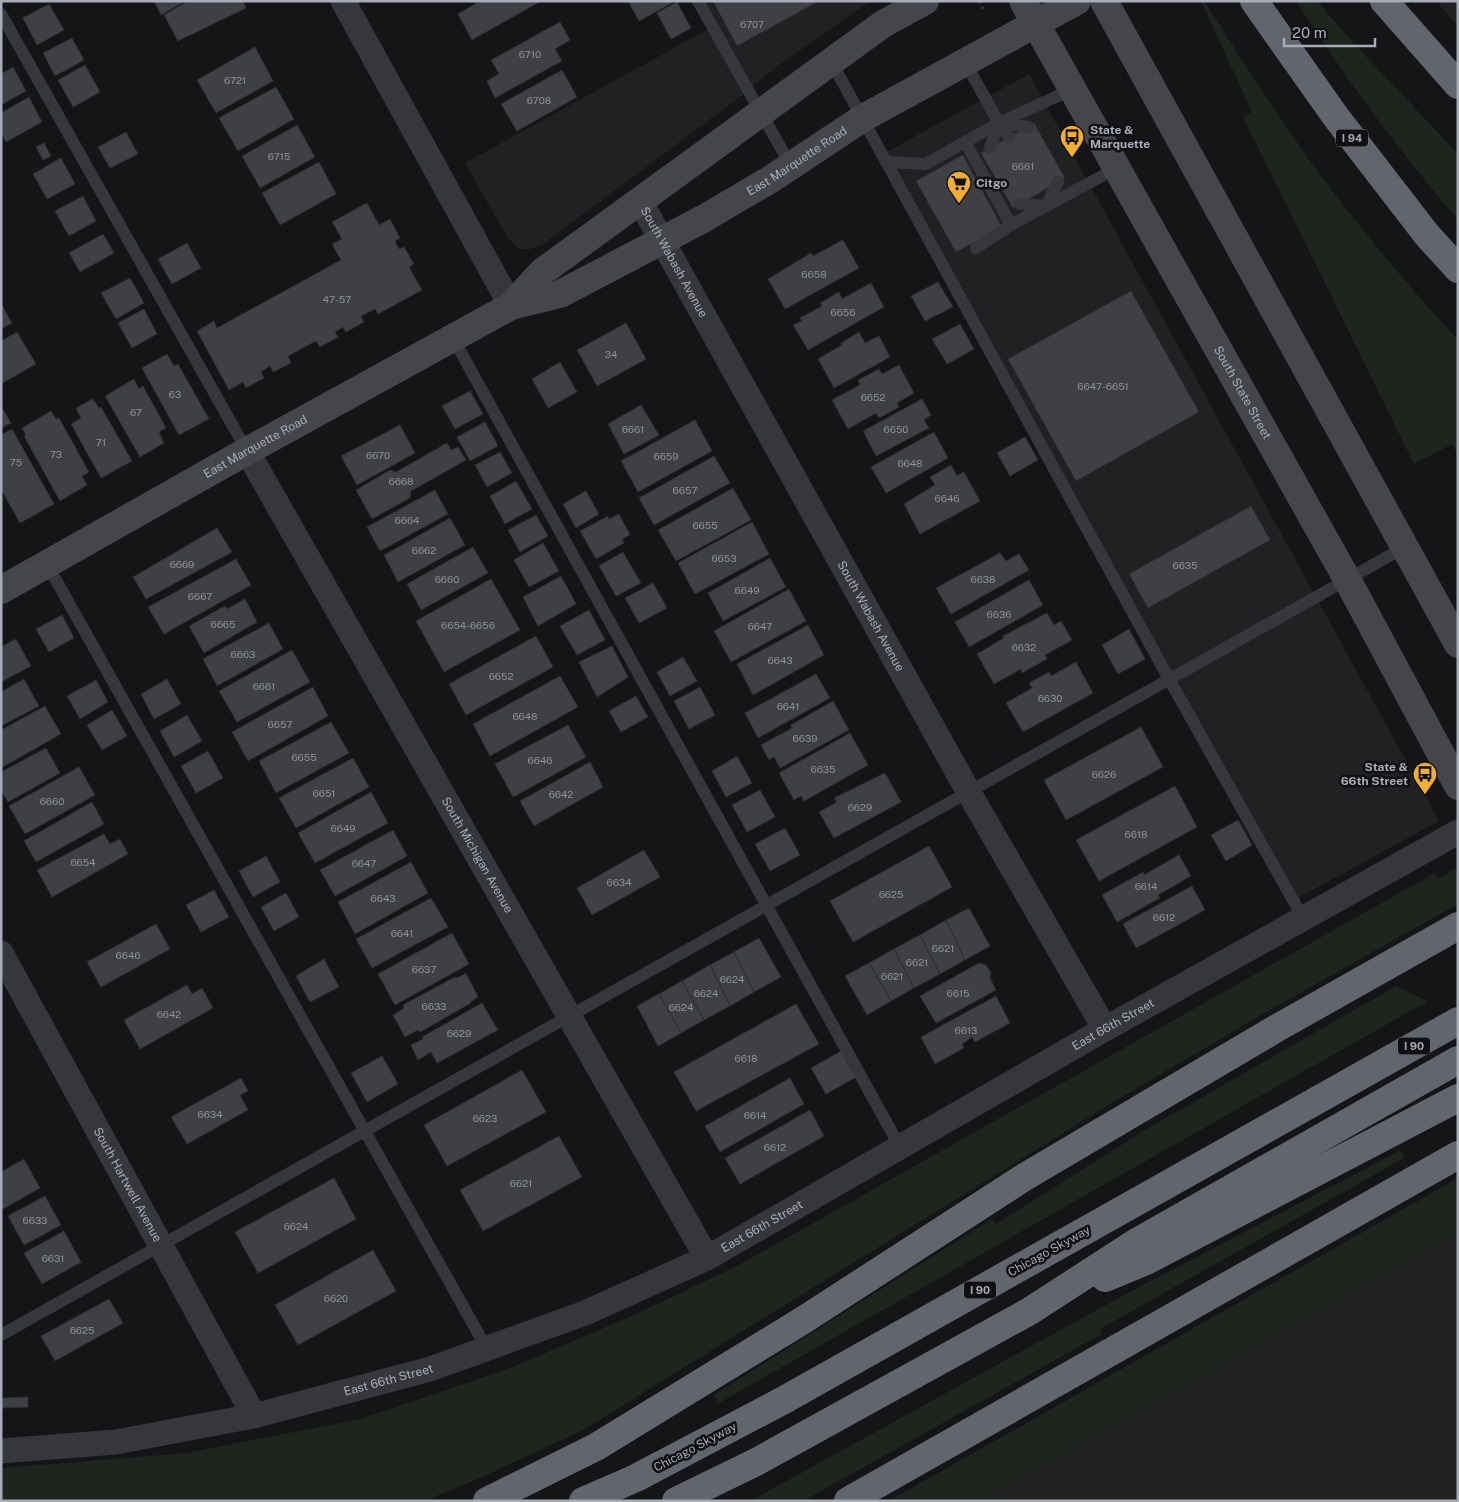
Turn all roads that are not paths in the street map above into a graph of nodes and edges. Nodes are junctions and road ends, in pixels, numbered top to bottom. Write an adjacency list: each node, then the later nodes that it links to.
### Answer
1 (343, 1): 33 (street)
2 (698, 1): 14 (lane)
3 (925, 1): 10 (street, East Marquette Road)
4 (1077, 1): 8 (street, East Marquette Road)
5 (1104, 1): 36 (street)
6 (1254, 1): 32 (highway, I 94)
7 (1384, 1): 12 (highway)
8 (1029, 12): 11 (street, East Marquette Road); 13 (street, South State Street)
9 (1, 14): 35 (lane)
10 (831, 61): 14 (street, East Marquette Road); 15 (lane)
11 (965, 62): 15 (street, East Marquette Road); 16 (lane)
12 (1458, 85)
13 (1073, 89): 16 (lane); 23 (street, South State Street)
14 (761, 114): 22 (lane); 26 (street, East Marquette Road)
15 (862, 118): 21 (lane); 22 (street, East Marquette Road)
16 (999, 123): 17 (lane); 18 (lane); 19 (lane); 20 (lane)
17 (1028, 127)
18 (1009, 137)
19 (964, 142): 21 (lane); 29 (lane)
20 (990, 148)
21 (887, 162): 41 (lane)
22 (791, 166): 30 (street, East Marquette Road)
23 (1117, 168): 28 (lane); 38 (street, South State Street)
24 (1058, 182): 28 (lane)
25 (1040, 193): 28 (lane)
26 (640, 201): 30 (street, South Wabash Avenue); 33 (street, East Marquette Road)
27 (1020, 204): 28 (lane)
28 (1046, 206): 29 (lane)
29 (1011, 225): 31 (lane)
30 (662, 240): 33 (street, East Marquette Road); 43 (street, South Wabash Avenue)
31 (976, 248)
32 (1458, 269)
33 (511, 306): 34 (street, East Marquette Road)
34 (453, 338): 35 (street, East Marquette Road); 45 (lane)
35 (247, 451): 37 (street, East Marquette Road); 49 (street, South Michigan Avenue)
36 (1405, 547): 38 (lane); 40 (street)
37 (47, 564): 39 (street, East Marquette Road); 54 (lane)
38 (1347, 578): 41 (lane); 42 (street, South State Street)
39 (1, 590)
40 (1458, 644)
41 (1169, 678): 43 (lane); 46 (lane)
42 (1458, 786)
43 (968, 791): 45 (lane); 51 (street, South Wabash Avenue)
44 (1458, 832): 46 (street, East 66th Street)
45 (766, 906): 49 (lane); 55 (lane)
46 (1303, 918): 51 (street, East 66th Street)
47 (1458, 926): 64 (highway)
48 (1, 953): 57 (street, South Hartwell Avenue)
49 (569, 1016): 54 (lane); 58 (street, South Michigan Avenue)
50 (1458, 1021): 65 (highway, Chicago Skyway / I 90)
51 (1105, 1029): 55 (street, East 66th Street)
52 (1458, 1060): 59 (highway, I 90)
53 (1458, 1098): 59 (highway, I 90)
54 (364, 1131): 57 (lane); 61 (lane)
55 (900, 1147): 58 (street, East 66th Street)
56 (1458, 1155): 67 (highway)
57 (162, 1245): 60 (lane); 62 (street, South Hartwell Avenue)
58 (707, 1258): 61 (street, East 66th Street)
59 (1030, 1311): 66 (highway, I 90)
60 (1, 1335)
61 (487, 1349): 62 (street, East 66th Street)
62 (254, 1416): 63 (street, East 66th Street)
63 (1, 1451)
64 (487, 1501)
65 (583, 1501)
66 (676, 1501)
67 (848, 1501)

